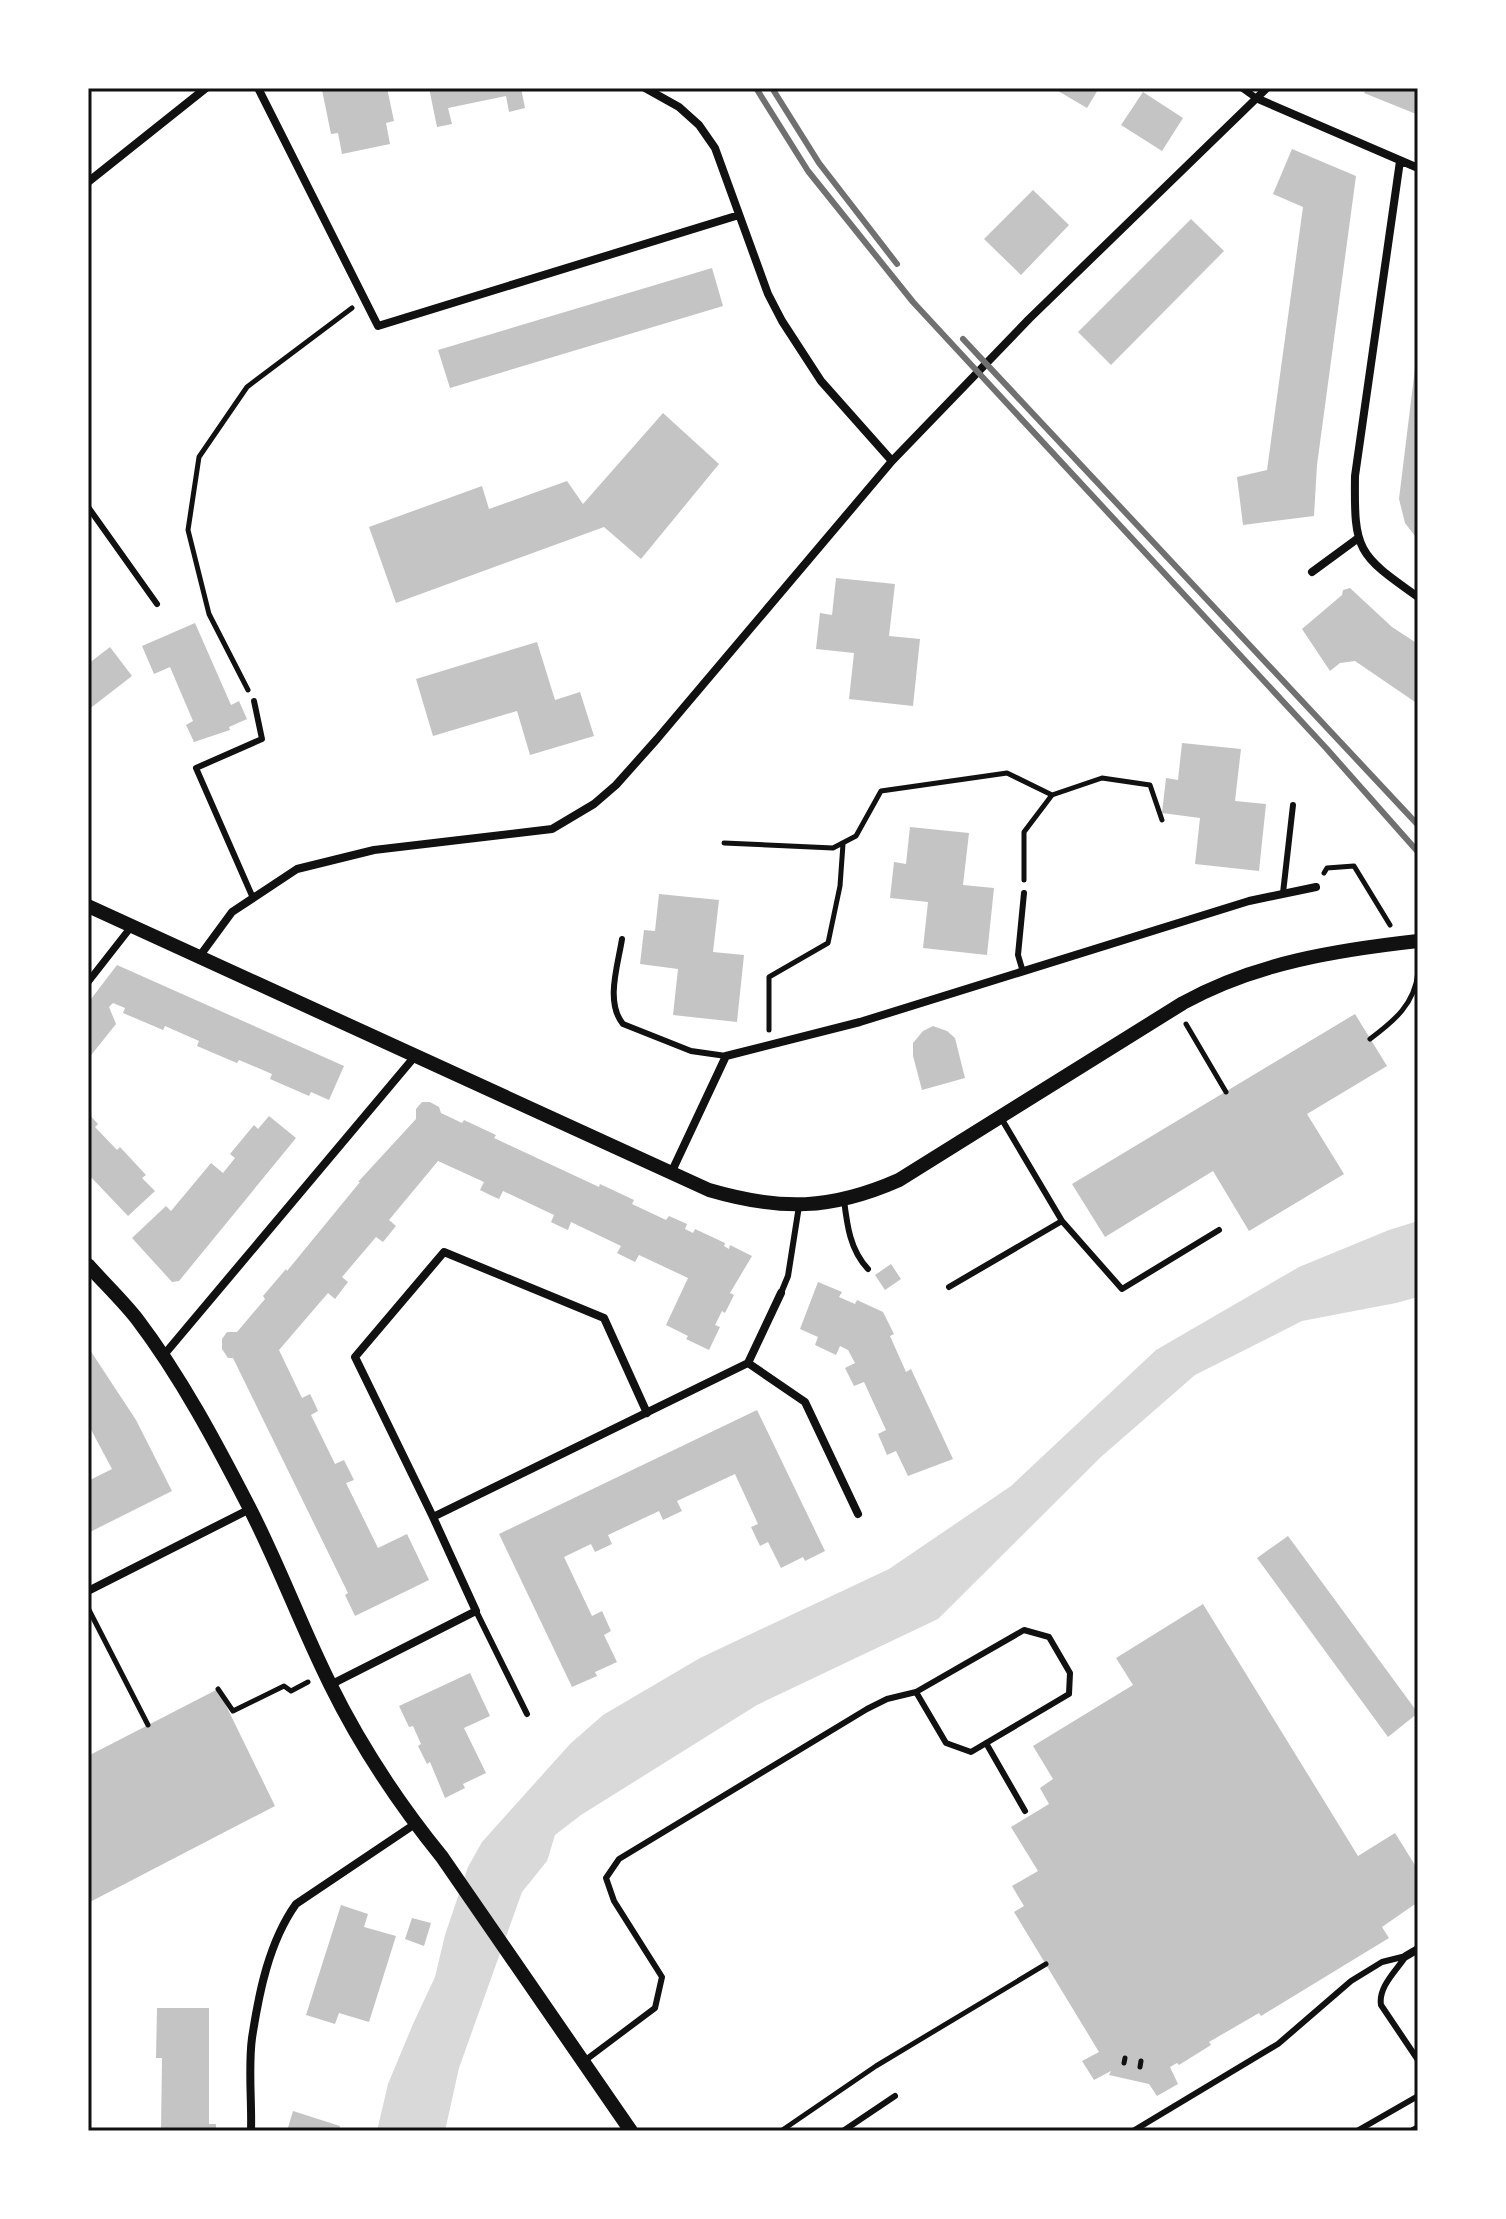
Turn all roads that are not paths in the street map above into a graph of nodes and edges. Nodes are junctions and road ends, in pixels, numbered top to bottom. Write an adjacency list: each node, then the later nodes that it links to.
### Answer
1 (206, 88): 9 (street)
2 (258, 88): 10 (street)
3 (645, 88): 10 (street)
4 (1242, 88): 6 (street)
5 (1267, 88): 6 (street)
6 (1256, 98): 7 (street); 11 (street)
7 (1400, 161): 8 (street); 13 (street)
8 (1418, 168)
9 (88, 182)
10 (739, 215): 11 (street)
11 (892, 461): 22 (street)
12 (88, 507): 16 (lane)
13 (1357, 539): 14 (street); 15 (street)
14 (1312, 572)
15 (1418, 597)
16 (157, 604)
17 (254, 701): 22 (lane)
18 (1293, 805): 21 (lane)
19 (1316, 887): 21 (street)
20 (1024, 893): 28 (lane)
21 (1283, 893): 28 (street)
22 (253, 898): 27 (street)
23 (88, 906): 24 (street)
24 (131, 927): 27 (street); 29 (street)
25 (622, 939): 31 (lane)
26 (1418, 941): 32 (street)
27 (199, 958): 30 (street)
28 (1023, 972): 31 (street)
29 (88, 982)
30 (416, 1055): 33 (street); 42 (street)
31 (726, 1056): 33 (street)
32 (1001, 1118): 34 (street); 36 (lane)
33 (672, 1171): 35 (street)
34 (844, 1200): 35 (street); 39 (lane)
35 (799, 1206): 41 (lane)
36 (1062, 1221): 37 (lane); 40 (lane)
37 (1219, 1230)
38 (88, 1265): 42 (street)
39 (868, 1269)
40 (949, 1287)
41 (781, 1293): 43 (street)
42 (163, 1356): 45 (street)
43 (748, 1363): 44 (street); 46 (street)
44 (647, 1413): 47 (street); 47 (street)
45 (250, 1509): 48 (street); 50 (street)
46 (858, 1514)
47 (433, 1517): 49 (street)
48 (88, 1591)
49 (476, 1611): 50 (street); 52 (lane)
50 (328, 1679): 55 (street)
51 (916, 1692): 53 (lane); 53 (lane); 59 (lane)
52 (527, 1714)
53 (986, 1743): 54 (lane)
54 (1025, 1811)
55 (415, 1824): 59 (street); 63 (street)
56 (1418, 1949): 57 (street)
57 (1406, 1956): 58 (lane); 66 (lane)
58 (1418, 2060)
59 (583, 2062): 64 (street)
60 (895, 2096): 65 (lane)
61 (1418, 2096): 67 (lane)
62 (1418, 2127): 68 (lane)
63 (251, 2131)
64 (631, 2131)
65 (843, 2131)
66 (1133, 2131)
67 (1357, 2131)
68 (1411, 2131)

